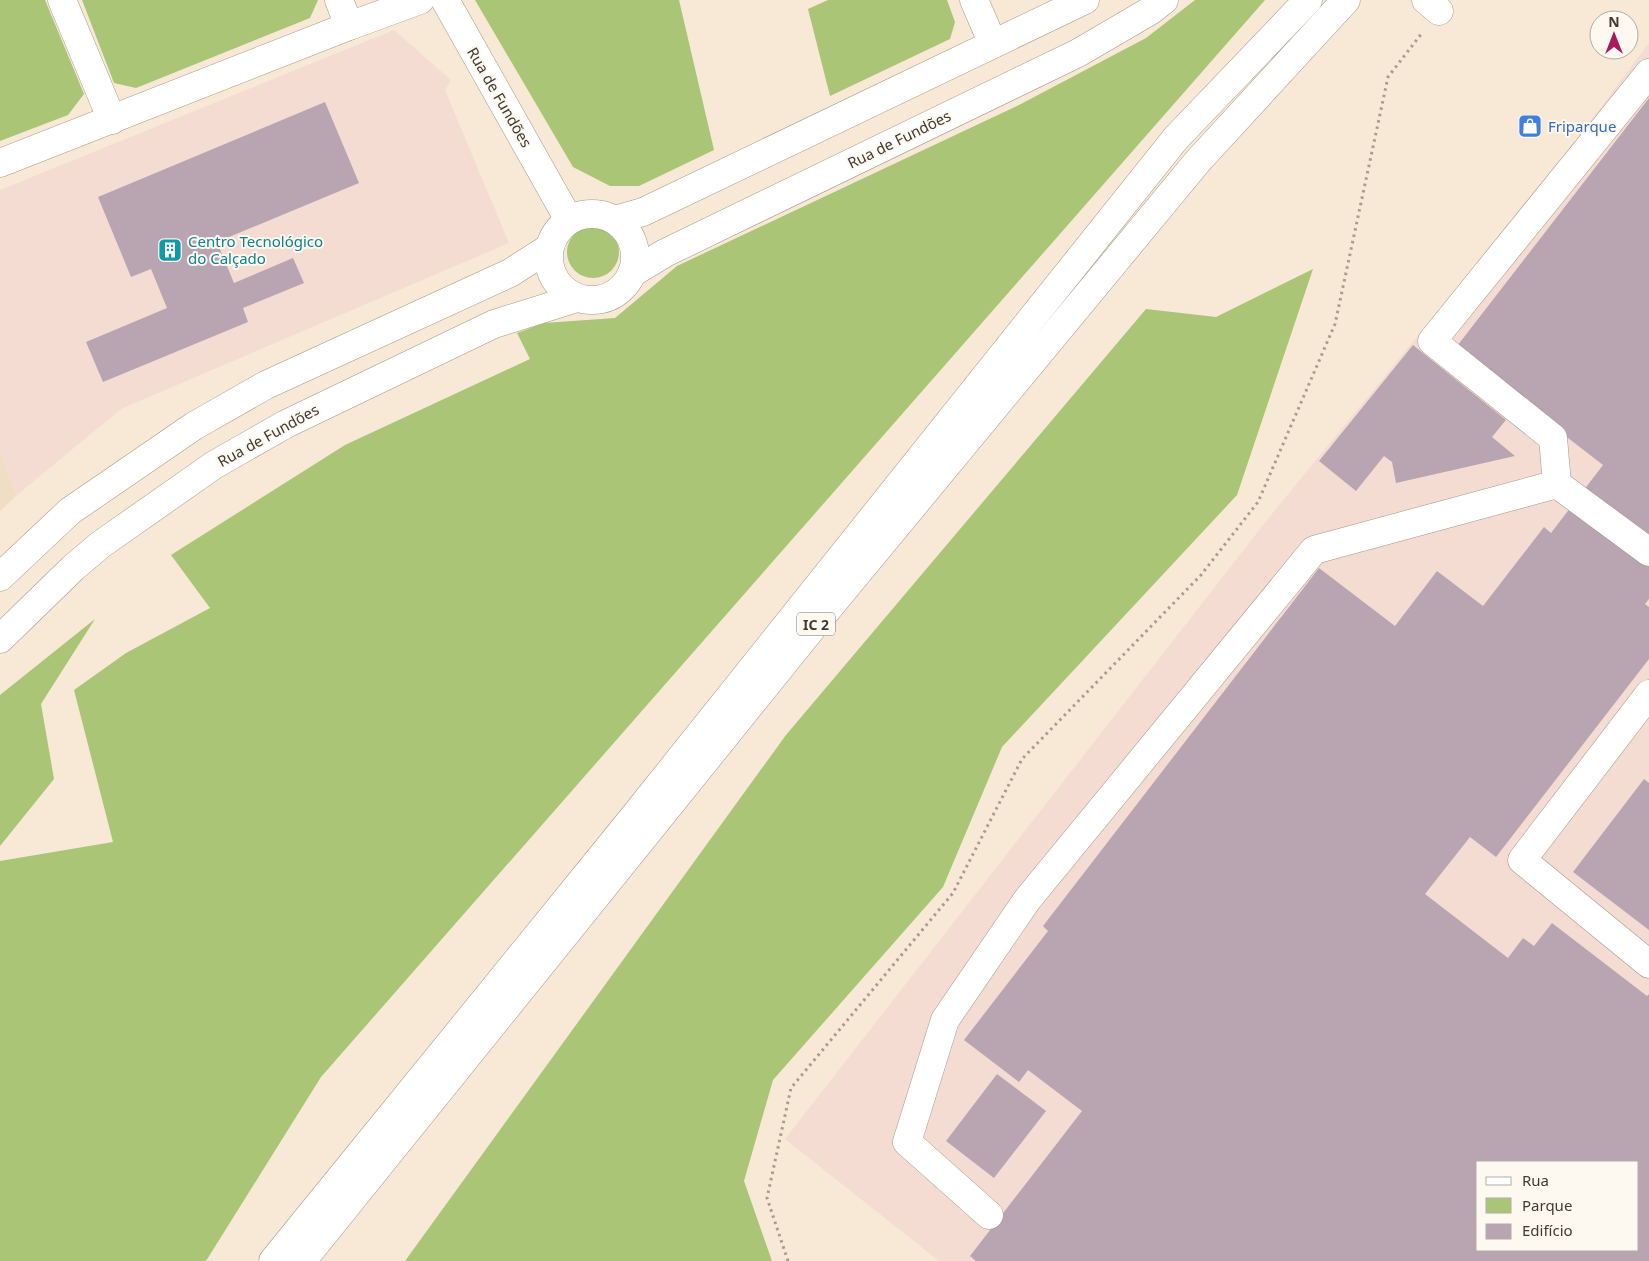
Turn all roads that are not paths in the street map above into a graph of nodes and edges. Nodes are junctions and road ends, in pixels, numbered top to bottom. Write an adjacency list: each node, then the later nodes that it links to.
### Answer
1 (62, 0): 13 (main road)
2 (339, 0): 10 (main road)
3 (420, 0): 10 (main road)
4 (445, 0): 15 (main road, Rua de Fundões)
5 (974, 0): 11 (main road)
6 (1085, 0): 11 (main road)
7 (1164, 0): 18 (main road, Rua de Fundões)
8 (1308, 0): 27 (main road, IC 2)
9 (1346, 0): 28 (main road, IC 2)
10 (349, 26): 13 (main road)
11 (993, 44): 16 (main road)
12 (1649, 73): 20 (main road)
13 (112, 120): 14 (main road)
14 (0, 163)
15 (569, 220): 16 (main road); 17 (main road)
16 (615, 220): 18 (main road)
17 (549, 248): 19 (main road); 22 (main road)
18 (632, 273): 19 (main road, Rua de Fundões)
19 (577, 298): 23 (main road, Rua de Fundões)
20 (1557, 484): 21 (main road); 26 (main road)
21 (1649, 552)
22 (0, 577)
23 (0, 639)
24 (1649, 694): 25 (main road)
25 (1649, 964)
26 (989, 1215)
27 (273, 1261)
28 (302, 1261)

